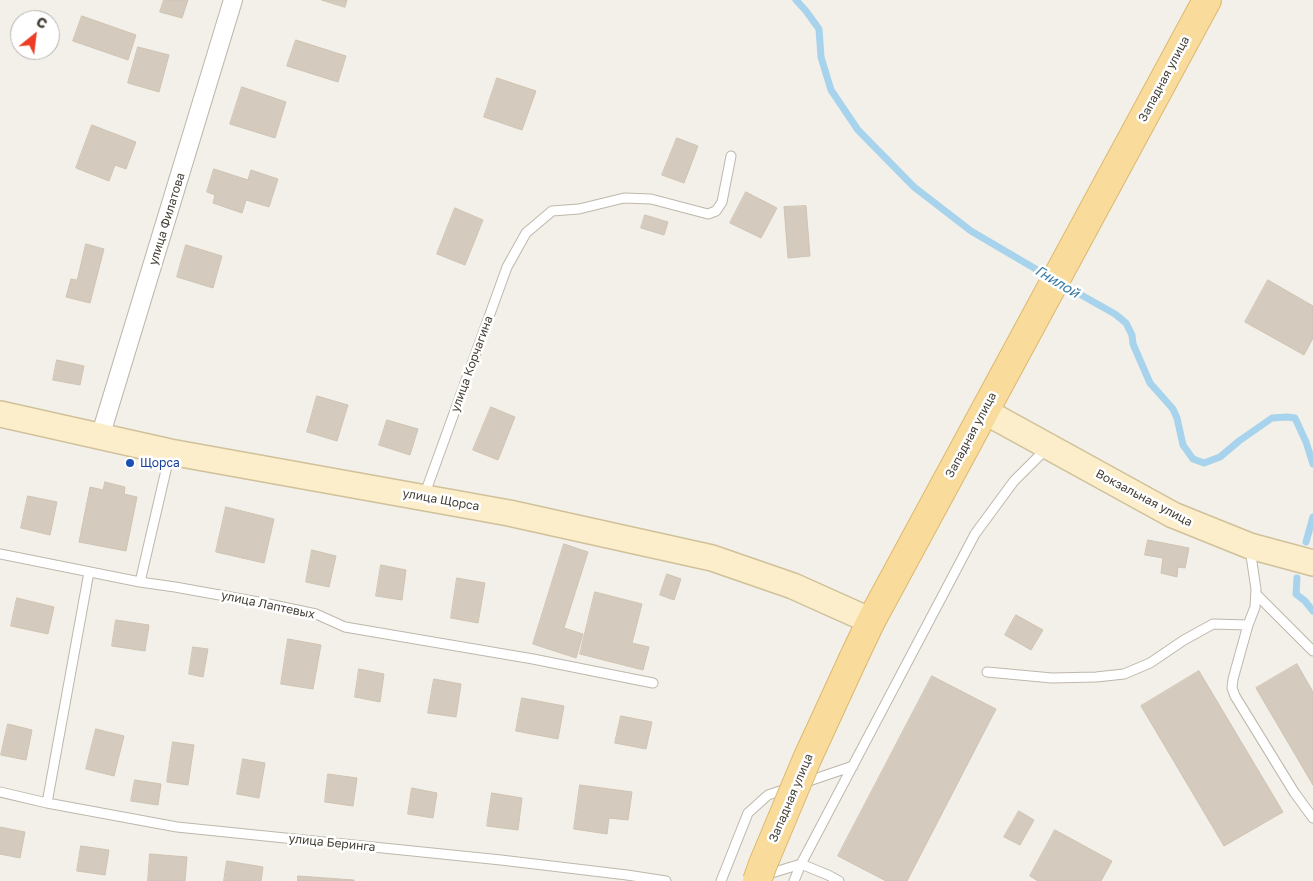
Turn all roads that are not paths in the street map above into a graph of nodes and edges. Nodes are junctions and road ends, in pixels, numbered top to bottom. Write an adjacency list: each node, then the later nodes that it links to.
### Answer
1 (233, 0): 6 (street, улица Филатова)
2 (1207, 0): 4 (main road, Западная улица)
3 (732, 156): 9 (lane, улица Корчагина)
4 (984, 411): 7 (main road, Вокзальная улица); 16 (main road, Западная улица)
5 (0, 414): 6 (main road, улица Щорса)
6 (100, 438): 8 (main road, улица Щорса)
7 (1049, 446): 10 (main road, Вокзальная улица); 21 (lane)
8 (170, 452): 9 (main road, улица Щорса); 14 (lane)
9 (424, 497): 16 (main road, улица Щорса)
10 (1250, 546): 12 (main road, Вокзальная улица); 15 (lane)
11 (0, 554): 13 (lane, улица Лаптевых)
12 (1313, 563)
13 (89, 572): 14 (lane, улица Лаптевых); 23 (lane)
14 (140, 582): 20 (lane, улица Лаптевых)
15 (1256, 594): 17 (lane); 18 (lane)
16 (871, 621): 29 (main road, Западная улица, bridge)
17 (1248, 625): 19 (lane); 24 (lane)
18 (1313, 651)
19 (987, 672)
20 (653, 683)
21 (853, 766): 25 (lane); 27 (lane)
22 (0, 792): 23 (lane, улица Беринга)
23 (47, 803): 26 (lane, улица Беринга)
24 (1313, 818)
25 (801, 864): 28 (lane); 30 (lane); 31 (lane)
26 (666, 881)
27 (721, 881)
28 (746, 881)
29 (757, 881)
30 (794, 881)
31 (840, 881)

